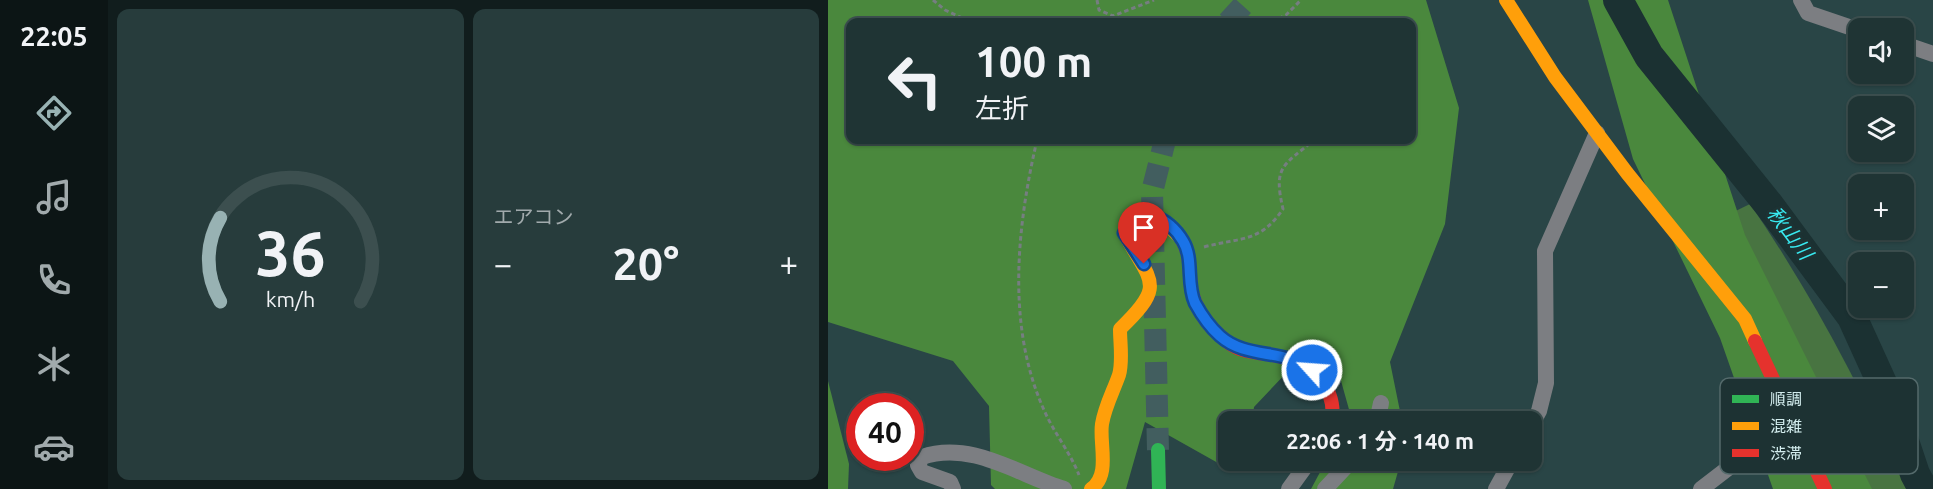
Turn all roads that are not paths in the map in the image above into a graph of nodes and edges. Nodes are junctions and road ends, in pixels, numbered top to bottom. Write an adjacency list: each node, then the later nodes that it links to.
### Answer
1 (1506, 0): 6 (street)
2 (1801, 0): 3 (street)
3 (1848, 27)
4 (1914, 47): 5 (street)
5 (1933, 54)
6 (1597, 132): 7 (street); 11 (street)
7 (1773, 378)
8 (1381, 403): 10 (street)
9 (1335, 411): 20 (street)
10 (1379, 411)
11 (1539, 411)
12 (1158, 450): 21 (street)
13 (1302, 471): 22 (street)
14 (1342, 471): 23 (street)
15 (1506, 471): 24 (street)
16 (1720, 474): 25 (street)
17 (1818, 474): 26 (street)
18 (953, 489): 19 (street)
19 (1064, 489)
20 (1092, 489)
21 (1159, 489)
22 (1289, 489)
23 (1325, 489)
24 (1496, 489)
25 (1701, 489)
26 (1825, 489)

